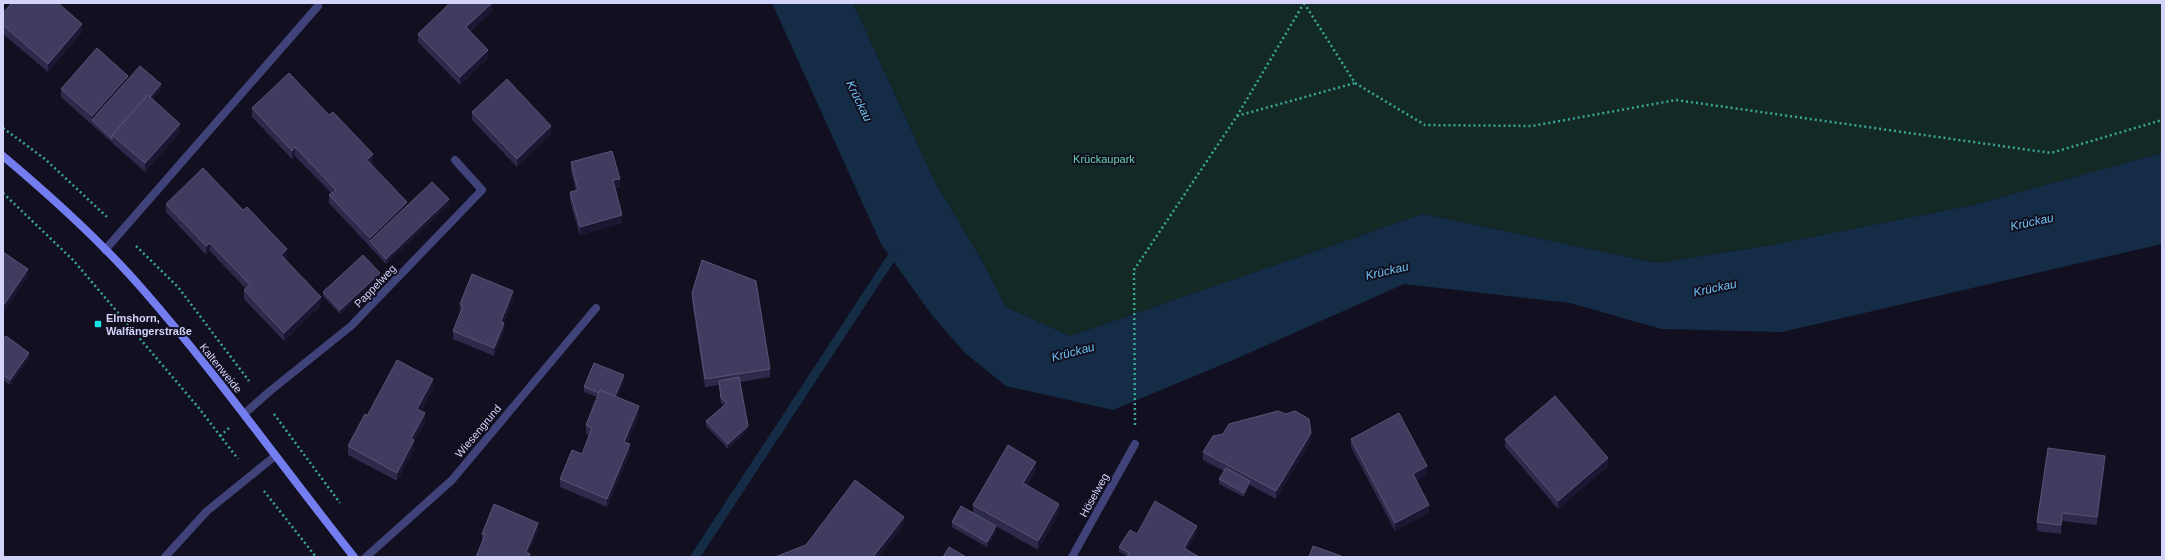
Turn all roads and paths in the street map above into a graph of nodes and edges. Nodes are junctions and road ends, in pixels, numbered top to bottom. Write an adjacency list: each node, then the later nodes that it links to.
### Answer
1 (1304, 3): 3 (path); 4 (path)
2 (318, 6): 9 (street)
3 (1355, 83): 4 (path); 5 (path)
4 (1237, 116): 12 (path)
5 (2162, 120)
6 (3, 156): 9 (main road, Kaltenweide)
7 (455, 160): 11 (street, Pappelweg)
8 (3, 194): 14 (path)
9 (105, 250): 11 (main road, Kaltenweide)
10 (596, 308): 18 (street, Wiesengrund)
11 (244, 414): 13 (main road, Kaltenweide)
12 (1135, 444): 19 (street, Höselweg)
13 (275, 456): 14 (street); 17 (main road, Kaltenweide)
14 (251, 475): 15 (street); 16 (path)
15 (165, 557)
16 (316, 557)
17 (354, 557)
18 (366, 557)
19 (1072, 557)

